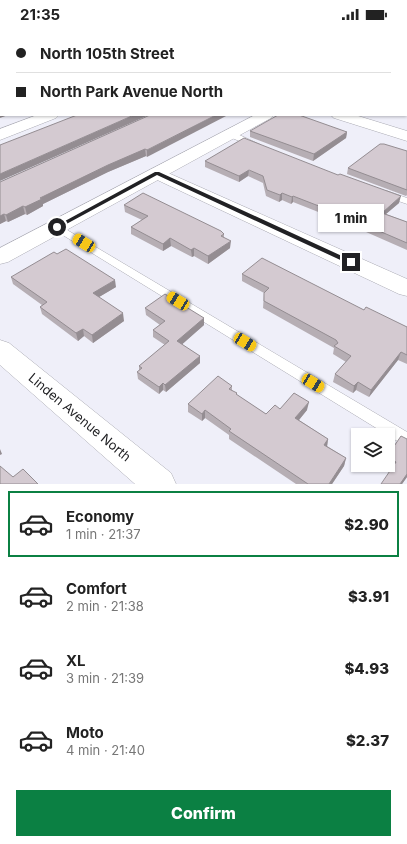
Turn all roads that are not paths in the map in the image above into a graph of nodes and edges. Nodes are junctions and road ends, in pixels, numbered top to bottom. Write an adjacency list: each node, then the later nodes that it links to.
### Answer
1 (48, 116): 5 (street)
2 (264, 116): 4 (street)
3 (342, 116): 6 (street)
4 (230, 134): 7 (lane); 8 (street)
5 (0, 135)
6 (407, 136)
7 (266, 148)
8 (157, 173): 11 (street); 13 (street)
9 (377, 190): 10 (lane)
10 (407, 201)
11 (57, 227): 12 (street); 15 (lane)
12 (0, 257)
13 (407, 288)
14 (0, 350): 16 (street, Linden Avenue North)
15 (407, 440)
16 (159, 484)

